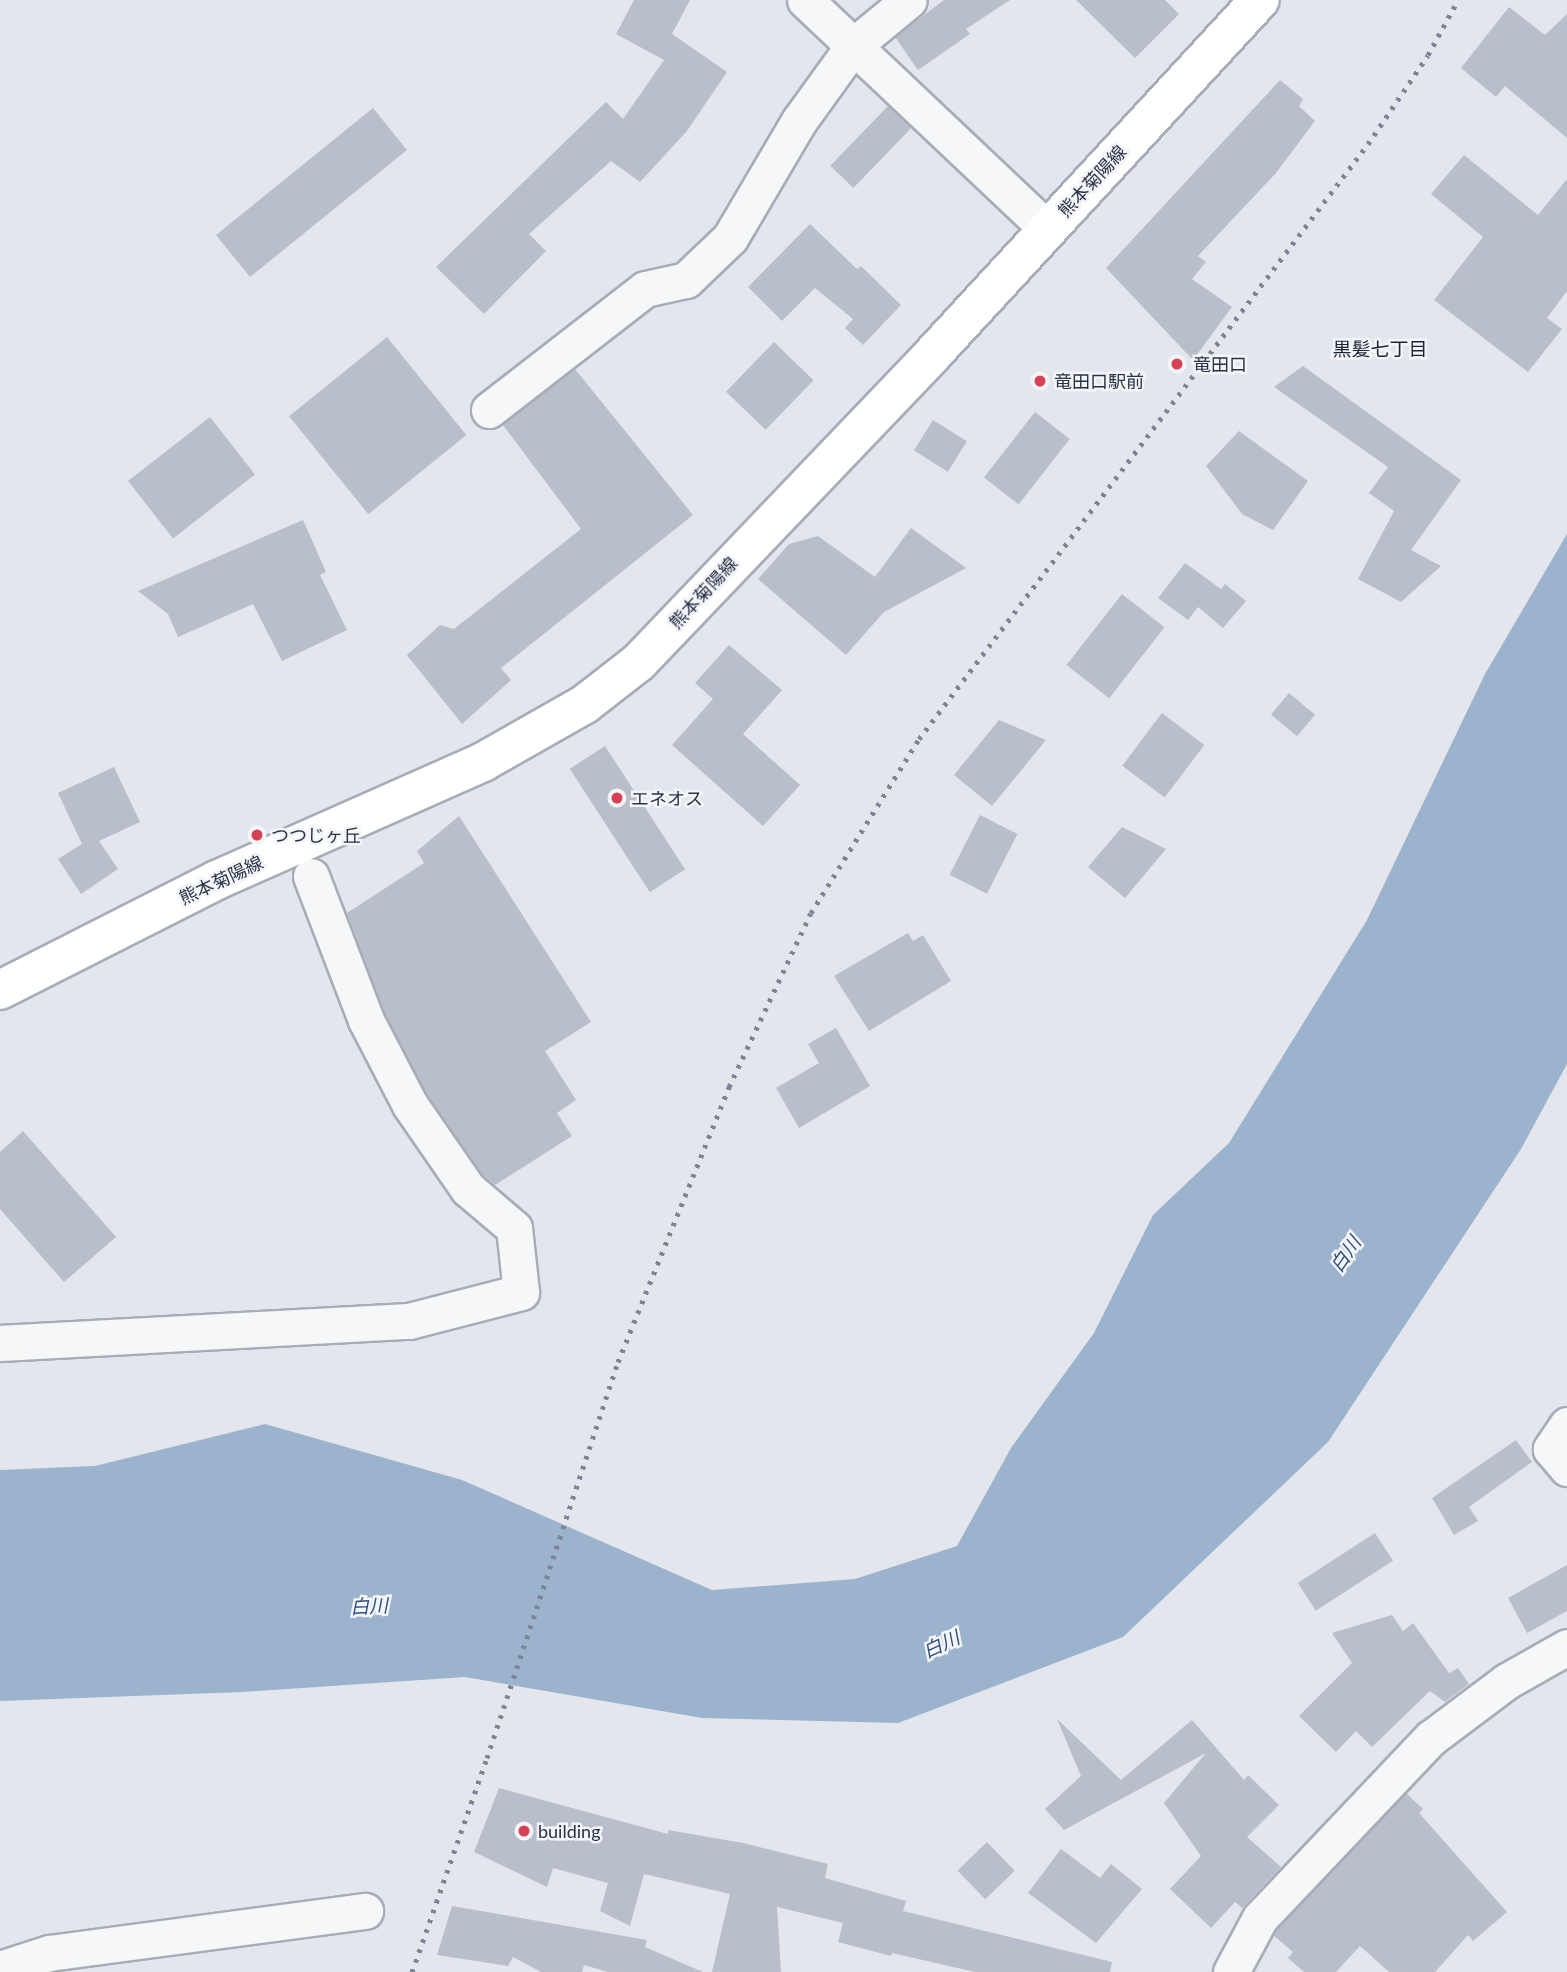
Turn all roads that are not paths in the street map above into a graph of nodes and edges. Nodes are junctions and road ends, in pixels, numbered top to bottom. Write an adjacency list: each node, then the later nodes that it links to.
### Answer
1 (805, 0): 4 (street)
2 (909, 0): 4 (street)
3 (1260, 0): 5 (main road, 熊本菊陽線)
4 (853, 46): 5 (street); 6 (street)
5 (1047, 229): 8 (main road, 熊本菊陽線)
6 (489, 410)
7 (311, 876): 9 (street)
8 (3, 981)
9 (0, 1343)
10 (1567, 1425): 11 (street)
11 (1567, 1468)
12 (1567, 1647): 15 (street)
13 (365, 1911): 14 (street)
14 (0, 1969)
15 (1231, 1972)

